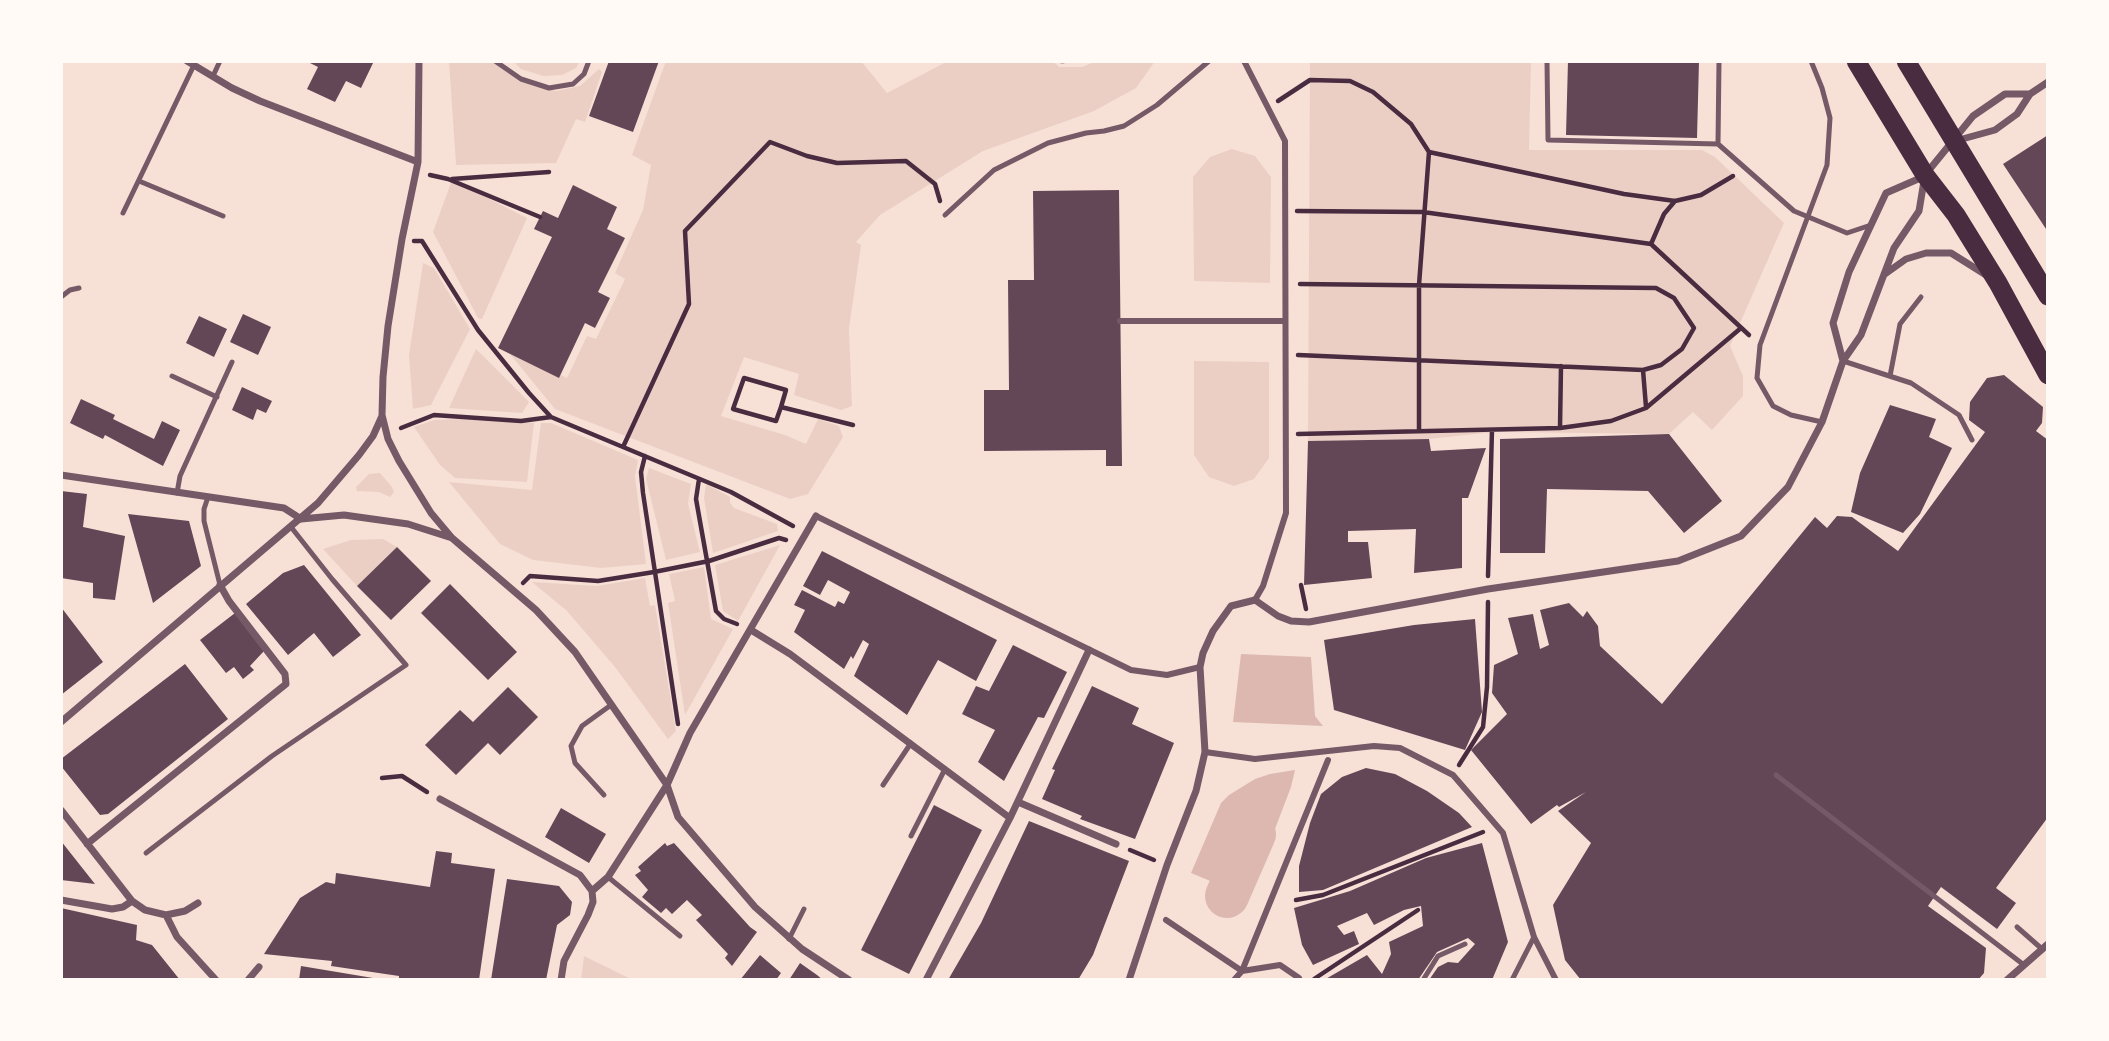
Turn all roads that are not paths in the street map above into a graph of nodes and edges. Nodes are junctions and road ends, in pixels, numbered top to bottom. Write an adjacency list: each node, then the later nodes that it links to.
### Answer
1 (220, 61): 13 (lane)
2 (419, 61): 18 (street)
3 (495, 61): 4 (lane)
4 (589, 61)
5 (1209, 61): 22 (lane)
6 (1244, 61): 33 (street)
7 (1547, 61): 17 (lane)
8 (1719, 61): 17 (lane)
9 (1811, 61): 24 (lane)
10 (1856, 61): 19 (highway)
11 (1906, 61): 16 (highway)
12 (190, 63): 13 (street); 20 (lane)
13 (213, 76): 18 (street)
14 (2048, 82): 15 (street)
15 (2030, 94): 16 (street); 16 (street)
16 (1955, 141): 19 (street); 29 (highway)
17 (1718, 144): 24 (lane)
18 (418, 162): 40 (street)
19 (1925, 175): 25 (street); 26 (street); 27 (highway)
20 (139, 181): 21 (lane); 23 (lane)
21 (123, 213)
22 (945, 215)
23 (223, 216)
24 (1808, 218): 25 (lane); 41 (lane)
25 (1871, 225): 34 (street)
26 (1885, 274): 27 (street); 34 (street)
27 (1998, 283): 36 (highway)
28 (79, 288): 30 (lane)
29 (2048, 296)
30 (61, 297)
31 (1921, 297): 38 (lane)
32 (1121, 321): 33 (street)
33 (1285, 321): 51 (street)
34 (1843, 361): 38 (lane); 41 (street)
35 (232, 362): 39 (lane)
36 (2048, 375)
37 (172, 376): 39 (lane)
38 (1890, 376): 42 (lane)
39 (217, 397): 44 (lane)
40 (383, 415): 47 (street); 49 (street)
41 (1822, 422): 51 (street)
42 (1972, 440)
43 (61, 475): 44 (street)
44 (177, 493): 45 (street)
45 (208, 497): 47 (street); 50 (lane)
46 (816, 516): 52 (street); 53 (street)
47 (301, 519): 48 (street); 49 (street)
48 (291, 527): 50 (street); 72 (lane)
49 (452, 538): 55 (street)
50 (220, 585): 56 (street); 70 (street)
51 (1255, 600): 54 (street)
52 (751, 630): 57 (street); 62 (street)
53 (1089, 650): 54 (street); 66 (street)
54 (1200, 667): 58 (street)
55 (611, 705): 62 (street); 64 (lane)
56 (61, 722)
57 (911, 743): 60 (street); 63 (lane)
58 (1205, 752): 83 (street); 96 (street)
59 (1328, 760): 89 (street)
60 (945, 769): 68 (street); 69 (lane)
61 (1776, 775): 87 (lane)
62 (667, 785): 73 (street); 84 (street)
63 (883, 785)
64 (604, 795)
65 (440, 799): 74 (street)
66 (1018, 802): 68 (street); 71 (street)
67 (61, 810): 70 (street)
68 (1010, 818): 95 (street)
69 (911, 836)
70 (87, 844): 76 (street)
71 (1116, 844)
72 (146, 853)
73 (608, 877): 74 (street); 82 (lane)
74 (592, 891): 93 (street)
75 (61, 901): 76 (street)
76 (132, 901): 79 (street)
77 (198, 904): 79 (street)
78 (804, 909): 84 (lane)
79 (166, 915): 91 (street)
80 (1167, 920): 89 (street)
81 (2017, 927): 86 (lane)
82 (680, 936)
83 (1534, 937): 99 (lane); 100 (street)
84 (789, 939): 94 (street)
85 (1465, 944): 98 (lane)
86 (2045, 946): 87 (street)
87 (2024, 965): 101 (street)
88 (259, 967): 92 (street)
89 (1242, 971): 90 (street); 97 (street)
90 (1299, 978)
91 (216, 980)
92 (247, 980)
93 (561, 980)
94 (849, 980)
95 (926, 980)
96 (1129, 980)
97 (1234, 980)
98 (1423, 980)
99 (1512, 980)
100 (1556, 980)
101 (2007, 980)

